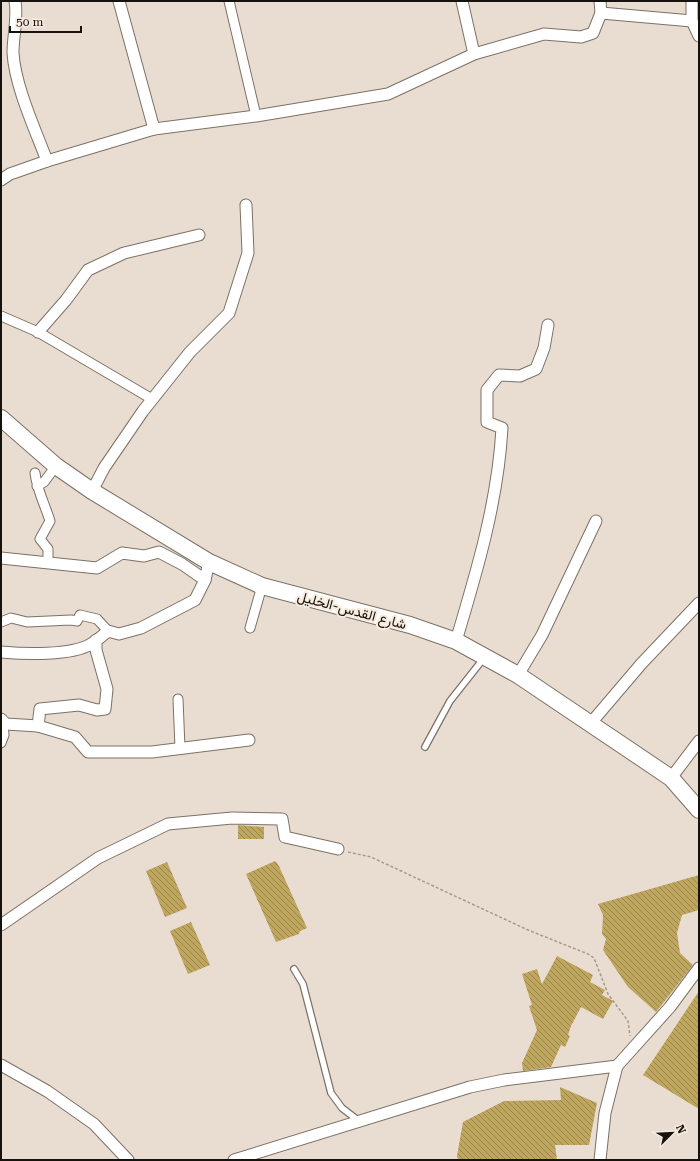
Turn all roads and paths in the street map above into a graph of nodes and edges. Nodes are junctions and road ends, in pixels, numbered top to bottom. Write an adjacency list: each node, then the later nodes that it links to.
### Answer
1 (14, 1): 13 (street)
2 (119, 1): 12 (street)
3 (229, 1): 11 (street)
4 (462, 1): 10 (street)
5 (600, 1): 7 (street)
6 (692, 1): 8 (street)
7 (601, 13): 8 (street); 10 (street)
8 (692, 22): 9 (street)
9 (699, 36)
10 (474, 54): 11 (street)
11 (256, 116): 12 (street)
12 (154, 129): 13 (street)
13 (47, 161): 14 (street)
14 (1, 180)
15 (246, 205): 20 (street)
16 (199, 235): 19 (street)
17 (1, 316): 19 (street)
18 (548, 325): 37 (street)
19 (38, 332): 20 (street)
20 (152, 399): 25 (street)
21 (1, 418): 22 (main road, شارع القدس-الخليل)
22 (56, 466): 24 (street); 25 (main road, شارع القدس-الخليل)
23 (35, 473): 24 (street)
24 (37, 486): 28 (street)
25 (92, 491): 29 (main road, شارع القدس-الخليل)
26 (596, 521): 40 (street)
27 (1, 558): 28 (street)
28 (48, 562): 30 (street)
29 (209, 562): 30 (street); 31 (main road, شارع القدس-الخليل)
30 (204, 580): 35 (street)
31 (262, 586): 34 (street); 37 (main road, شارع القدس-الخليل)
32 (699, 602): 43 (street)
33 (1, 622): 35 (street)
34 (250, 628)
35 (108, 631): 36 (street)
36 (96, 640): 38 (street); 44 (street)
37 (456, 641): 39 (main road, شارع القدس-الخليل)
38 (1, 652)
39 (485, 657): 40 (main road, شارع القدس-الخليل); 48 (lane)
40 (518, 674): 43 (main road, شارع القدس-الخليل)
41 (178, 699): 49 (street)
42 (3, 723): 44 (street); 47 (street)
43 (590, 724): 50 (main road, شارع القدس-الخليل)
44 (38, 726): 49 (street)
45 (249, 740): 49 (street)
46 (699, 741): 50 (street)
47 (1, 744)
48 (425, 747)
49 (180, 748)
50 (671, 778): 51 (main road, شارع القدس-الخليل)
51 (699, 810)
52 (338, 849): 53 (street); 56 (path)
53 (1, 925)
54 (699, 968): 56 (street)
55 (294, 969): 59 (lane)
56 (629, 1052): 58 (street)
57 (1, 1065): 60 (street)
58 (617, 1066): 59 (street); 63 (street)
59 (359, 1121): 62 (street)
60 (125, 1157): 61 (street)
61 (112, 1160)
62 (234, 1160)
63 (600, 1160)

